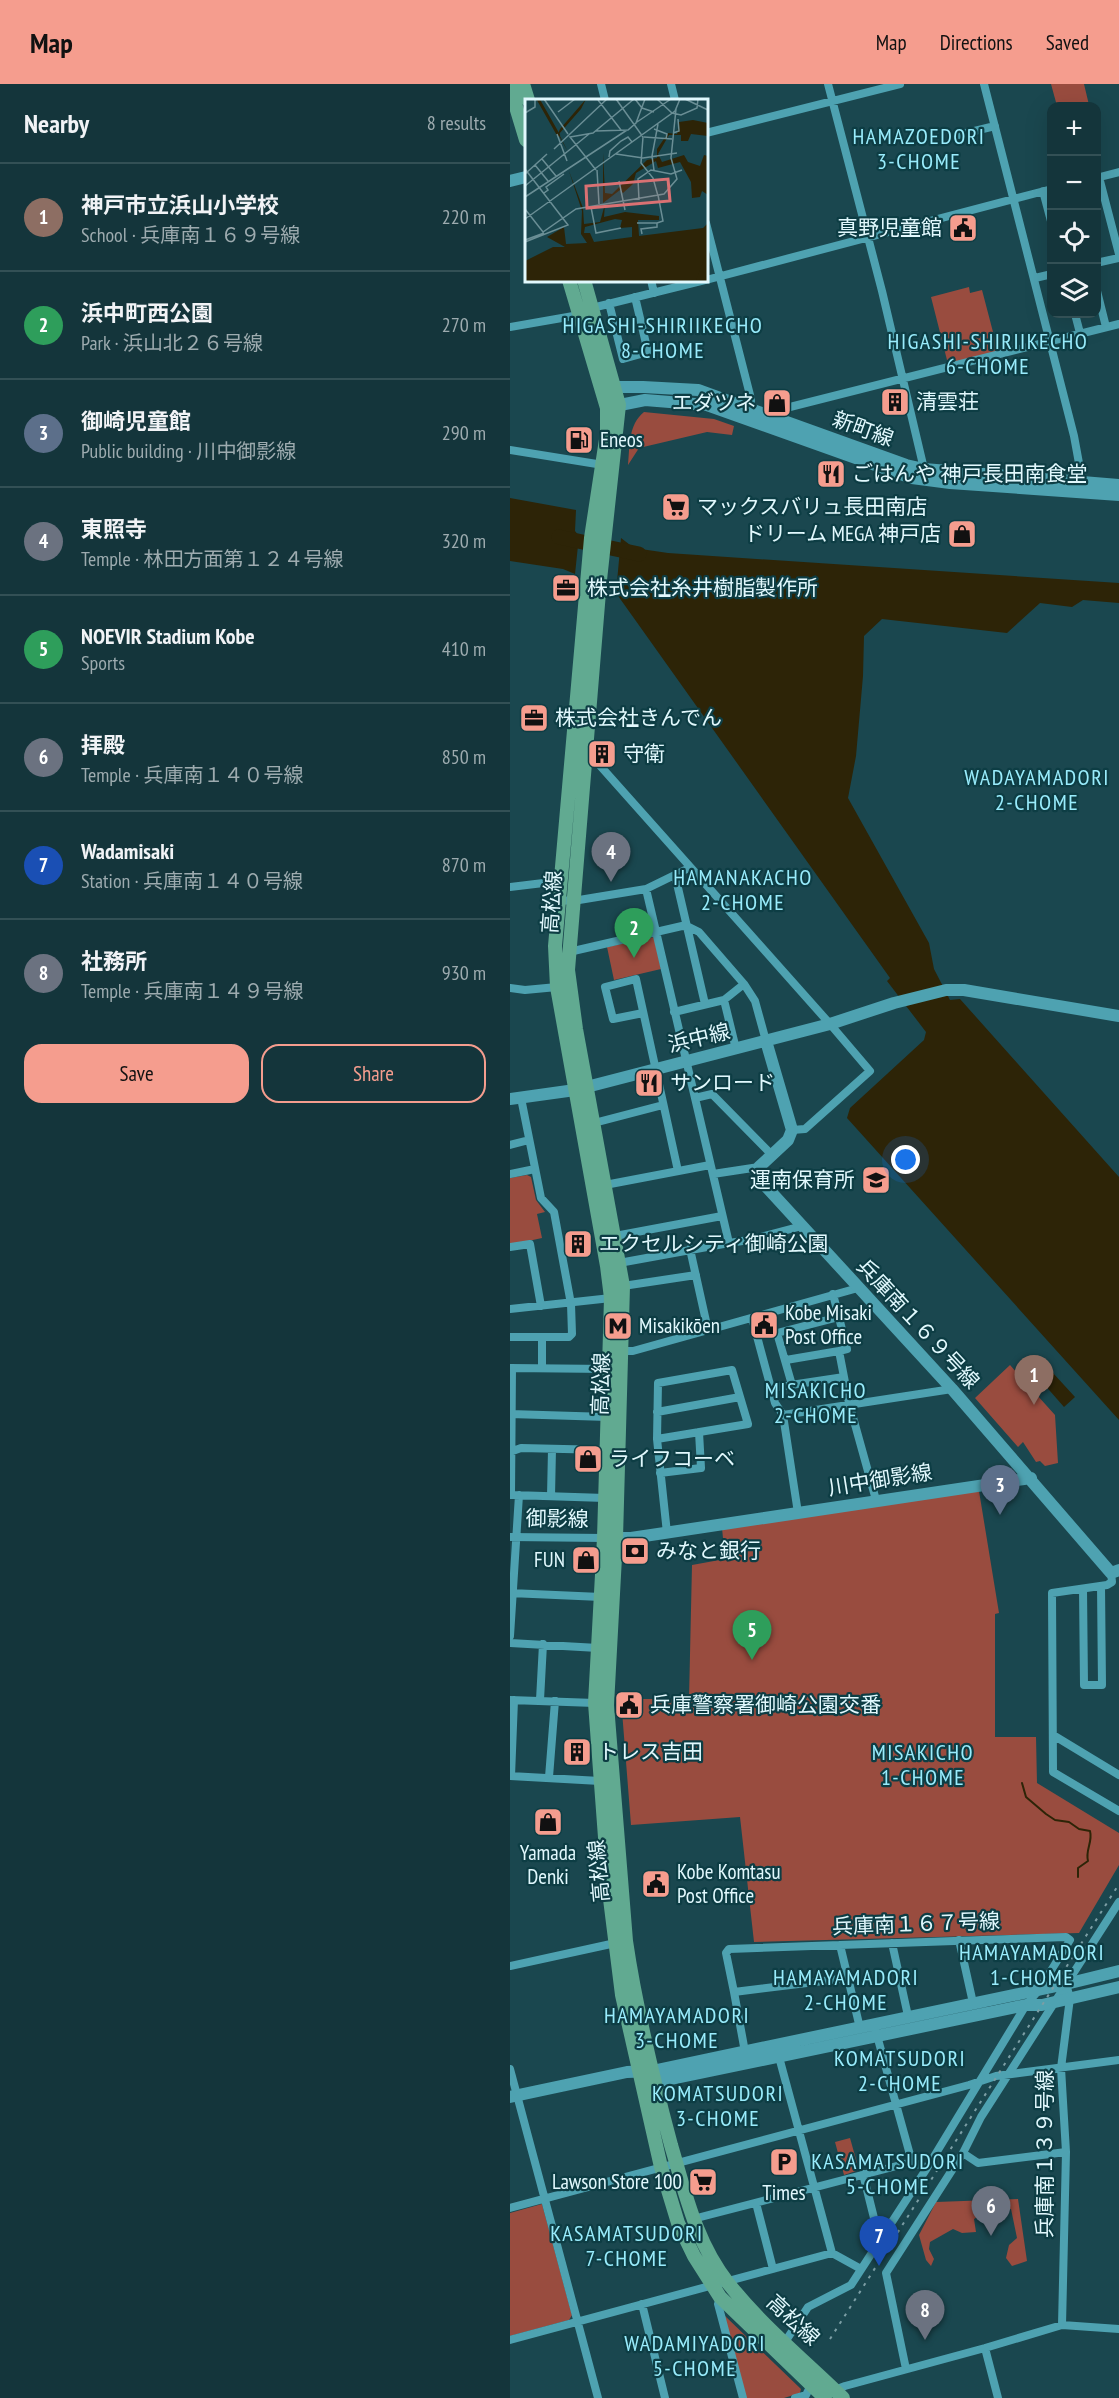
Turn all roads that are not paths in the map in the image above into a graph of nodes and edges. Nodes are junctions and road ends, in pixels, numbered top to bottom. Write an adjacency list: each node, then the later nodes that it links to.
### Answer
1 (523, 84): 8 (main road)
2 (601, 84): 9 (street)
3 (671, 84): 10 (street)
4 (828, 84): 11 (street)
5 (984, 84): 12 (street)
6 (895, 85): 11 (street)
7 (510, 87): 15 (main road)
8 (528, 99)
9 (605, 99)
10 (675, 99)
11 (832, 102): 13 (street); 24 (street)
12 (995, 126): 14 (street); 22 (street)
13 (708, 133)
14 (958, 135)
15 (525, 137)
16 (1119, 172): 17 (street)
17 (1101, 176)
18 (525, 177): 19 (street)
19 (510, 181)
20 (1101, 188): 25 (street)
21 (1047, 190): 22 (street)
22 (1014, 198): 24 (street); 29 (street)
23 (708, 231): 28 (street)
24 (868, 237): 28 (street); 47 (street)
25 (1119, 256): 26 (street)
26 (1101, 261)
27 (1047, 275): 29 (street)
28 (720, 277): 30 (street); 50 (street)
29 (1035, 278): 46 (street)
30 (708, 280)
31 (570, 282): 40 (main road, 高松線)
32 (585, 282): 39 (main road, 高松線)
33 (652, 282): 35 (street)
34 (697, 282): 35 (street)
35 (654, 292): 36 (street)
36 (635, 297): 37 (street); 37 (street)
37 (609, 303): 39 (street)
38 (1101, 305): 44 (street)
39 (592, 308): 48 (main road, 高松線)
40 (579, 315): 43 (street); 48 (main road, 高松線)
41 (1076, 318): 45 (street)
42 (1119, 324): 44 (street)
43 (510, 327)
44 (1107, 327): 45 (street)
45 (1080, 333): 46 (street)
46 (1050, 341): 47 (street); 56 (street)
47 (903, 379): 51 (street); 54 (street)
48 (608, 389): 49 (main road, 高松線); 50 (street, 新町線)
49 (613, 406): 53 (main road, 高松線); 56 (street, 新町線); 58 (main road, 高松線)
50 (747, 408): 51 (street, 新町線)
51 (776, 419): 54 (street, 新町線)
52 (510, 450): 53 (street)
53 (603, 465): 58 (main road, 高松線)
54 (924, 469): 56 (street, 新町線)
55 (1119, 485): 56 (street, 新町線)
56 (1083, 487): 57 (street, 新町線)
57 (1119, 495)
58 (598, 539): 59 (main road, 高松線)
59 (594, 578): 60 (main road, 高松線); 61 (main road, 高松線)
60 (572, 740): 61 (street); 64 (main road, 高松線)
61 (586, 750): 62 (street); 68 (main road, 高松線)
62 (689, 868): 63 (street); 80 (street)
63 (675, 875): 66 (street); 69 (street)
64 (560, 881): 65 (street); 67 (main road, 高松線)
65 (510, 887)
66 (645, 889): 68 (street); 70 (street)
67 (558, 900): 68 (street); 73 (main road, 高松線)
68 (573, 901): 71 (main road, 高松線)
69 (687, 927): 70 (street); 72 (street); 76 (street)
70 (656, 934): 71 (street); 77 (street)
71 (569, 952): 85 (main road, 高松線)
72 (744, 984): 75 (street); 81 (street)
73 (557, 987): 74 (street); 85 (main road, 高松線)
74 (510, 988)
75 (724, 1000): 76 (street); 82 (street)
76 (705, 1005): 77 (street)
77 (674, 1012): 83 (street)
78 (643, 1013): 78 (street); 84 (street)
79 (1119, 1016): 80 (street, 浜中線)
80 (830, 1023): 81 (street, 浜中線); 90 (street)
81 (766, 1041): 82 (street, 浜中線); 90 (street)
82 (736, 1049): 83 (street, 浜中線)
83 (686, 1061): 84 (street, 浜中線); 86 (street)
84 (655, 1068): 85 (street, 浜中線); 88 (street)
85 (581, 1088): 87 (street, 浜中線); 89 (main road, 高松線); 112 (main road, 高松線)
86 (695, 1098): 93 (street); 94 (street)
87 (516, 1099): 91 (street)
88 (663, 1105): 89 (street); 97 (street)
89 (594, 1123): 100 (main road, 高松線)
90 (792, 1130): 93 (street)
91 (529, 1140): 92 (street); 96 (street)
92 (510, 1145)
93 (772, 1155): 95 (street)
94 (710, 1165): 97 (street); 99 (street)
95 (759, 1167): 99 (street); 102 (street, 兵庫南１６９号線)
96 (535, 1169): 98 (street); 113 (street)
97 (678, 1171): 100 (street)
98 (510, 1174)
99 (712, 1174): 101 (street)
100 (605, 1185): 103 (main road, 高松線)
101 (722, 1216): 103 (street); 104 (street)
102 (802, 1226): 104 (street); 110 (street, 兵庫南１６９号線)
103 (615, 1236): 107 (main road, 高松線)
104 (729, 1243): 106 (street)
105 (510, 1247): 114 (street)
106 (690, 1249): 107 (street); 108 (street)
107 (619, 1263): 109 (main road, 高松線)
108 (696, 1275): 109 (street); 118 (street)
109 (623, 1286): 121 (main road, 高松線)
110 (858, 1288): 111 (street); 130 (street, 兵庫南１６９号線)
111 (833, 1294): 116 (street); 117 (street)
112 (611, 1298): 113 (street); 121 (main road, 高松線)
113 (570, 1304): 114 (street); 120 (street)
114 (541, 1306): 115 (street)
115 (510, 1309)
116 (839, 1317): 122 (street); 123 (street)
117 (752, 1318): 118 (street); 129 (street)
118 (708, 1330): 121 (street)
119 (510, 1337): 120 (street)
120 (542, 1337): 125 (street)
121 (617, 1351): 126 (main road, 高松線); 151 (main road, 高松線)
122 (839, 1351): 123 (street); 127 (street)
123 (786, 1360): 128 (street)
124 (511, 1368): 125 (street); 134 (street)
125 (542, 1368): 126 (street)
126 (609, 1369): 136 (main road, 高松線)
127 (844, 1377): 128 (street); 132 (street)
128 (792, 1385): 129 (street)
129 (771, 1389): 135 (street)
130 (951, 1389): 132 (street); 143 (street, 兵庫南１６９号線)
131 (740, 1397): 133 (street); 133 (street); 137 (street)
132 (849, 1403): 135 (street); 147 (street)
133 (657, 1412): 138 (street)
134 (511, 1414): 136 (street); 141 (street)
135 (783, 1414): 148 (street)
136 (608, 1417): 140 (main road, 高松線)
137 (699, 1432): 138 (street); 142 (street)
138 (657, 1439): 142 (street)
139 (552, 1449): 140 (street); 141 (street); 145 (street)
140 (606, 1450): 146 (main road, 高松線)
141 (511, 1452): 144 (street)
142 (660, 1473): 149 (street)
143 (1031, 1478): 147 (street, 川中御影線); 152 (street)
144 (513, 1495): 145 (street); 150 (street)
145 (551, 1496): 146 (street)
146 (605, 1498): 151 (main road, 高松線)
147 (876, 1500): 148 (street, 川中御影線)
148 (798, 1513): 149 (street, 川中御影線)
149 (667, 1533): 151 (street, 川中御影線)
150 (513, 1537): 151 (street, 御影線); 155 (street)
151 (610, 1538): 156 (main road, 高松線); 175 (main road, 高松線)
152 (1115, 1572): 153 (street)
153 (1101, 1586): 154 (street); 161 (street)
154 (1083, 1589): 160 (street); 167 (street)
155 (511, 1593): 156 (street); 157 (street)
156 (601, 1597): 162 (main road, 高松線)
157 (510, 1636)
158 (510, 1643): 159 (street)
159 (543, 1644): 162 (street); 164 (street)
160 (1084, 1646): 161 (street); 161 (street)
161 (1101, 1647)
162 (598, 1648): 166 (main road, 高松線)
163 (512, 1700): 164 (street); 169 (street)
164 (540, 1700): 165 (street)
165 (555, 1701): 166 (street); 170 (street)
166 (595, 1703): 171 (main road, 高松線)
167 (1053, 1735): 168 (street); 172 (street)
168 (1119, 1775)
169 (510, 1776): 170 (street)
170 (549, 1777): 171 (street)
171 (600, 1781): 175 (main road, 高松線)
172 (1119, 1812)
173 (1119, 1902): 181 (street)
174 (959, 1940): 176 (street, 兵庫南１６７号線); 183 (street, 兵庫南１６７号線); 187 (street)
175 (620, 1942): 178 (street); 198 (main road, 高松線)
176 (892, 1943): 177 (street, 兵庫南１６７号線); 189 (street)
177 (840, 1945): 180 (street); 184 (street, 兵庫南１６７号線)
178 (510, 1966)
179 (1119, 1971): 181 (street)
180 (848, 1978): 184 (street); 190 (street)
181 (1066, 1984): 183 (street); 185 (street, 兵庫南１３９号線); 186 (street)
182 (1119, 1987): 185 (street)
183 (1039, 1990): 187 (street); 188 (street, 兵庫南１６７号線)
184 (734, 1992): 192 (street)
185 (1070, 1998): 186 (street); 195 (street, 兵庫南１３９号線)
186 (1056, 2002): 188 (street); 197 (street)
187 (973, 2003): 189 (street)
188 (1026, 2005): 191 (street); 199 (street, 兵庫南１６７号線)
189 (908, 2016): 191 (street)
190 (860, 2028): 191 (street); 192 (street)
191 (875, 2030): 193 (street); 201 (street)
192 (745, 2052): 198 (street)
193 (779, 2057): 198 (street); 202 (street)
194 (1119, 2060): 195 (street)
195 (1061, 2068): 197 (street); 203 (street, 兵庫南１３９号線)
196 (510, 2069): 200 (street)
197 (1008, 2075): 199 (street); 204 (street)
198 (647, 2078): 200 (street); 206 (main road, 高松線); 207 (main road, 高松線)
199 (980, 2081): 201 (street); 208 (street, 兵庫南１６７号線)
200 (514, 2096): 211 (street)
201 (896, 2103): 202 (street); 205 (street)
202 (799, 2130): 206 (street); 210 (street)
203 (1066, 2152): 204 (street); 222 (street, 兵庫南１３９号線)
204 (963, 2153): 227 (street)
205 (912, 2162): 208 (street); 209 (street)
206 (676, 2163): 207 (street); 214 (main road, 高松線)
207 (661, 2167): 211 (street); 219 (main road, 高松線)
208 (927, 2168): 215 (street, 兵庫南１６７号線)
209 (863, 2174): 210 (street); 215 (street)
210 (815, 2187): 212 (street); 216 (street)
211 (544, 2198): 213 (street); 221 (street)
212 (756, 2203): 214 (street); 217 (street)
213 (510, 2208)
214 (693, 2219): 219 (main road, 高松線)
215 (883, 2236): 218 (street, 兵庫南１６７号線)
216 (832, 2253): 217 (street); 218 (street)
217 (773, 2269): 219 (street)
218 (861, 2269): 225 (street, 兵庫南１６７号線)
219 (720, 2288): 220 (street); 225 (main road, 高松線); 228 (main road, 高松線); 232 (street)
220 (642, 2304): 221 (street); 231 (street)
221 (578, 2322): 224 (street); 230 (street)
222 (1062, 2325): 223 (street); 226 (street)
223 (1119, 2329)
224 (510, 2340)
225 (785, 2342): 229 (main road, 高松線)
226 (985, 2348): 227 (street); 234 (street)
227 (906, 2369): 229 (street)
228 (808, 2393): 229 (main road, 高松線); 233 (street)
229 (832, 2396)
230 (598, 2398)
231 (665, 2398)
232 (743, 2398)
233 (795, 2398)
234 (998, 2398)

